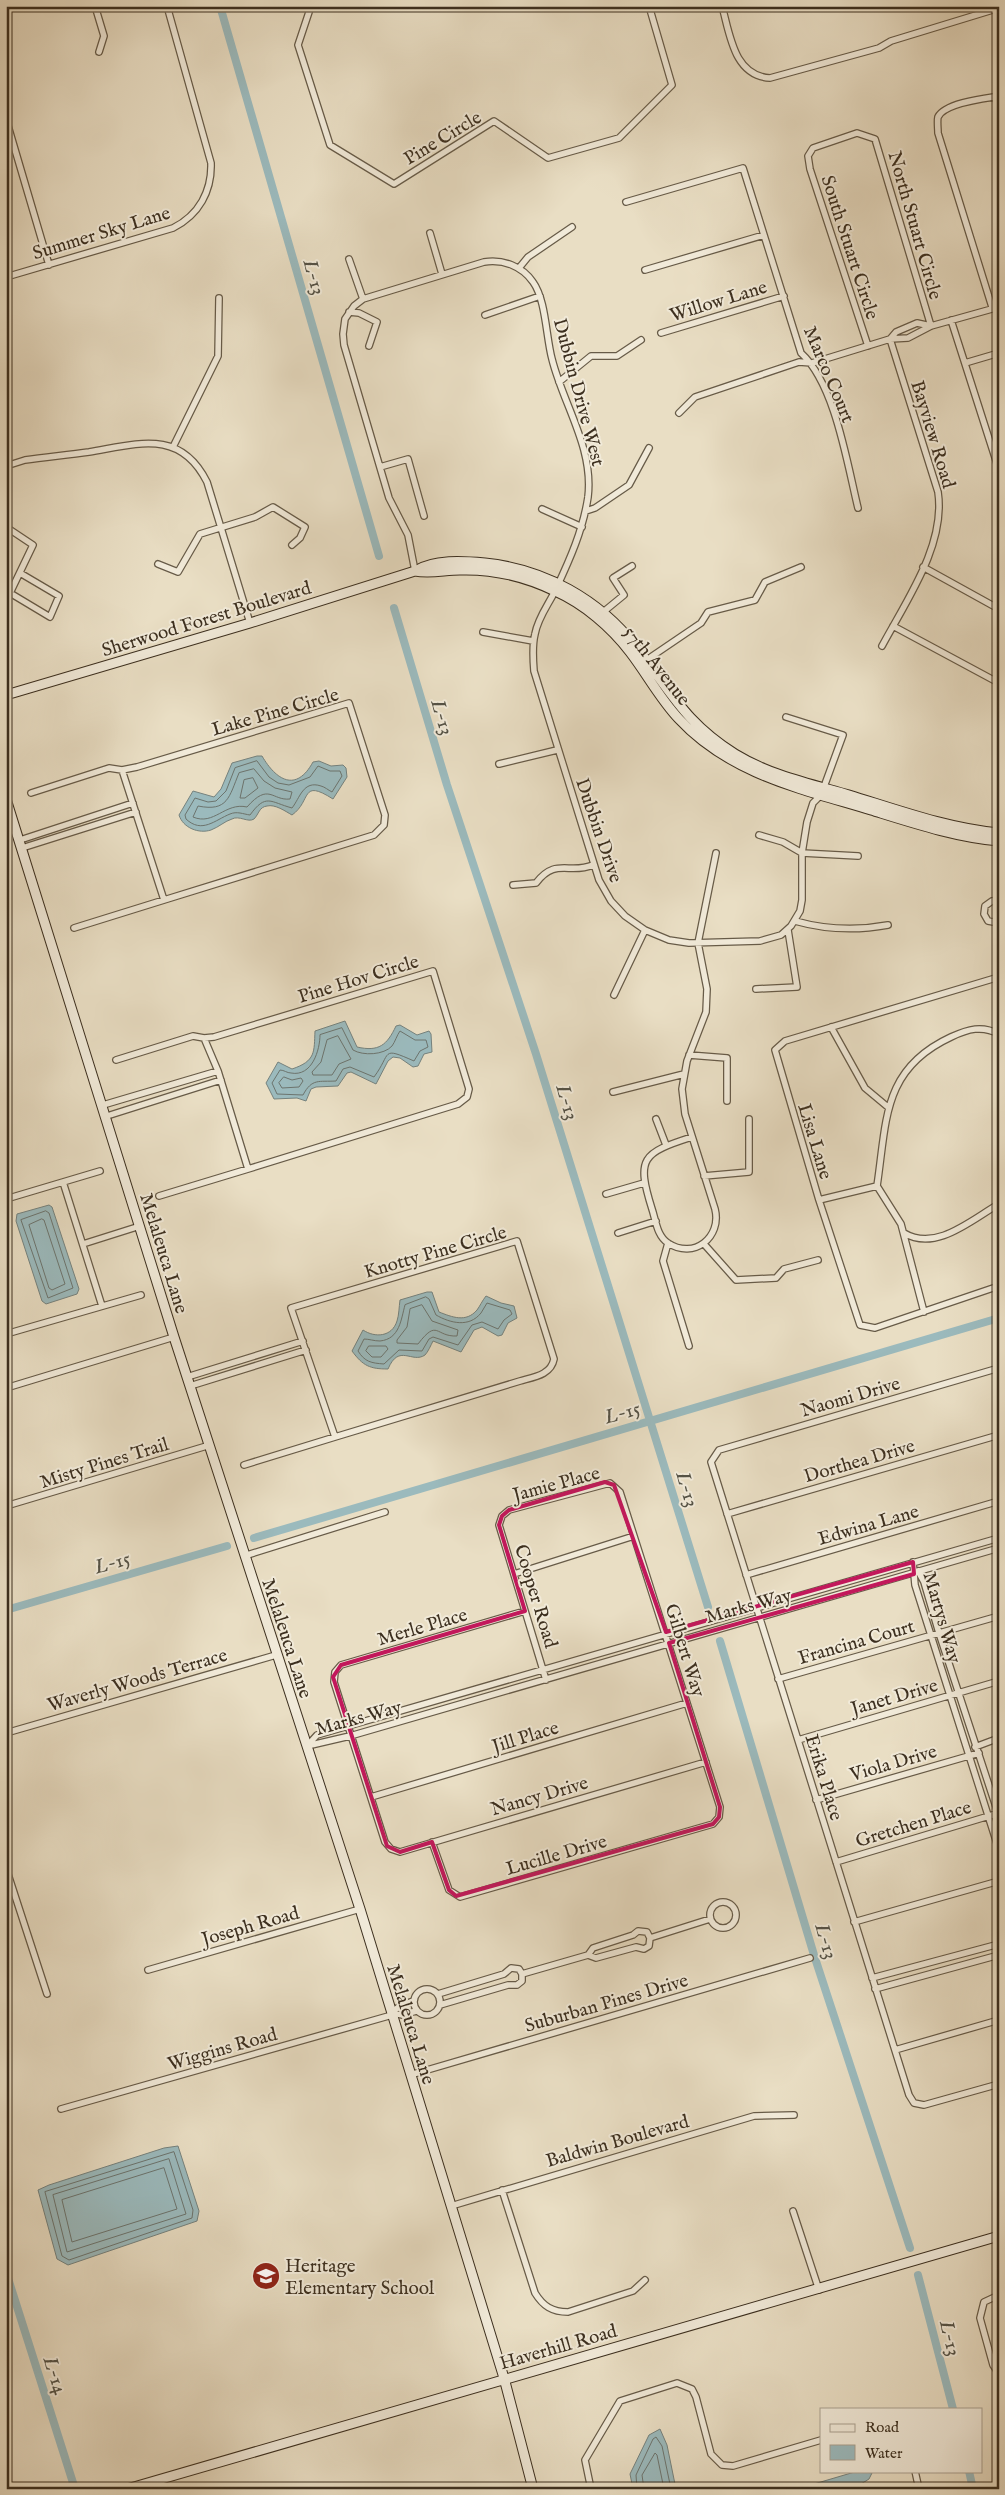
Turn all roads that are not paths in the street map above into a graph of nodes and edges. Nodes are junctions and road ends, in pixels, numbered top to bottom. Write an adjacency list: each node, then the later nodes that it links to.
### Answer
1 (95, 6): 7 (street)
2 (167, 6): 16 (street, Summer Sky Lane)
3 (311, 6): 4 (street, Pine Circle)
4 (650, 6)
5 (722, 6): 6 (street)
6 (999, 8)
7 (99, 52)
8 (999, 104): 26 (street)
9 (6, 119): 16 (street)
10 (808, 156): 31 (street, North Stuart Circle); 36 (street, South Stuart Circle)
11 (626, 202): 14 (street, Marco Court)
12 (572, 227): 17 (street)
13 (430, 233): 19 (street)
14 (764, 235): 18 (street); 22 (street, Marco Court)
15 (349, 259): 24 (street)
16 (49, 265): 20 (street, Summer Sky Lane)
17 (519, 268): 19 (street); 21 (street, Dubbin Drive West)
18 (645, 270)
19 (442, 274): 24 (street)
20 (6, 277)
21 (540, 296): 29 (street); 40 (street, Dubbin Drive West)
22 (784, 296): 32 (street, Willow Lane); 38 (street, Marco Court)
23 (219, 298): 42 (street)
24 (362, 299): 28 (street)
25 (999, 302): 26 (street)
26 (992, 307): 27 (street); 30 (street)
27 (999, 307)
28 (349, 312): 35 (street); 45 (street)
29 (485, 315)
30 (951, 320): 31 (street); 39 (street)
31 (930, 326): 33 (street); 33 (street)
32 (661, 333)
33 (890, 339): 36 (street); 60 (street, Bayview Road)
34 (641, 340): 40 (street)
35 (369, 346)
36 (868, 346): 38 (street)
37 (999, 353): 39 (street)
38 (812, 363): 41 (street); 49 (street, Marco Court)
39 (965, 364): 46 (street)
40 (559, 382): 51 (street, Dubbin Drive West)
41 (680, 413)
42 (173, 447): 44 (street); 55 (street)
43 (649, 448): 51 (street)
44 (6, 466)
45 (380, 467): 52 (street); 61 (street)
46 (999, 470)
47 (6, 483): 48 (street)
48 (6, 495)
49 (858, 508)
50 (542, 509): 53 (street)
51 (586, 511): 53 (street, Dubbin Drive West)
52 (424, 516)
53 (582, 527): 63 (street, Dubbin Drive West)
54 (6, 528): 62 (street)
55 (221, 528): 56 (street); 57 (street); 66 (street)
56 (292, 545)
57 (158, 564)
58 (632, 566): 65 (street)
59 (801, 567): 71 (street)
60 (923, 567): 64 (street); 67 (street, Bayview Road)
61 (415, 571): 63 (street, 57th Avenue); 66 (street, Sherwood Forest Boulevard)
62 (20, 573): 62 (street)
63 (557, 587): 65 (street, 57th Avenue); 69 (street, Dubbin Drive)
64 (999, 609)
65 (599, 615): 71 (street, 57th Avenue)
66 (250, 623): 73 (street, Sherwood Forest Boulevard)
67 (893, 626): 70 (street, Bayview Road); 72 (street)
68 (483, 632): 69 (street)
69 (533, 641): 75 (street, Dubbin Drive)
70 (882, 646)
71 (643, 663): 78 (street, 57th Avenue)
72 (999, 683)
73 (6, 694)
74 (786, 717): 78 (street, Dubbin Drive)
75 (557, 750): 76 (street); 90 (street, Dubbin Drive)
76 (499, 764)
77 (122, 770): 79 (street, Lake Pine Circle); 81 (street); 92 (street, Lake Pine Circle)
78 (822, 791): 83 (street, 57th Avenue); 85 (street, 57th Avenue); 88 (street, Dubbin Drive)
79 (31, 793)
80 (6, 799): 86 (street, Melaleuca Lane)
81 (133, 803): 82 (street); 86 (street)
82 (136, 812): 86 (street); 92 (street)
83 (999, 833)
84 (759, 835): 88 (street)
85 (999, 841)
86 (21, 844): 114 (street, Melaleuca Lane)
87 (716, 853): 100 (street)
88 (802, 853): 89 (street); 94 (street, Dubbin Drive)
89 (858, 856)
90 (593, 865): 91 (street); 98 (street, Dubbin Drive)
91 (513, 885)
92 (164, 900): 97 (street, Lake Pine Circle)
93 (999, 900): 95 (street)
94 (795, 921): 96 (street); 99 (street, Dubbin Drive)
95 (999, 923)
96 (888, 925)
97 (74, 928)
98 (645, 930): 100 (street, Dubbin Drive); 103 (street)
99 (788, 930): 100 (street, Dubbin Drive); 102 (street)
100 (698, 943): 107 (street)
101 (999, 977): 104 (street, Lisa Lane)
102 (756, 989)
103 (614, 995)
104 (831, 1027): 115 (street); 130 (street, Lisa Lane)
105 (999, 1034): 115 (street)
106 (204, 1038): 108 (street, Pine Hov Circle); 109 (street); 121 (street, Pine Hov Circle)
107 (689, 1055): 110 (street); 113 (street)
108 (116, 1060)
109 (218, 1071): 111 (street); 114 (street)
110 (684, 1074): 112 (street); 119 (street)
111 (221, 1080): 116 (street); 121 (street)
112 (614, 1092)
113 (727, 1101)
114 (103, 1106): 116 (street, Melaleuca Lane)
115 (889, 1108): 126 (street)
116 (107, 1116): 133 (street, Melaleuca Lane)
117 (656, 1119): 120 (street)
118 (749, 1119): 123 (street)
119 (692, 1137): 120 (street); 123 (street)
120 (666, 1145): 125 (street)
121 (248, 1168): 128 (street, Pine Hov Circle)
122 (100, 1171): 124 (street)
123 (704, 1176): 138 (street)
124 (63, 1182): 129 (street); 137 (street)
125 (644, 1182): 127 (street); 132 (street)
126 (877, 1186): 130 (street); 135 (street)
127 (606, 1194)
128 (159, 1196)
129 (6, 1199)
130 (819, 1200): 143 (street, Lisa Lane)
131 (999, 1204): 135 (street)
132 (656, 1221): 134 (street); 136 (street)
133 (140, 1226): 137 (street); 145 (street, Melaleuca Lane)
134 (618, 1233)
135 (904, 1233): 143 (street)
136 (668, 1243): 138 (street); 147 (street)
137 (83, 1244): 142 (street)
138 (704, 1244): 139 (street)
139 (818, 1260)
140 (999, 1286): 143 (street, Lisa Lane)
141 (141, 1295): 142 (street)
142 (102, 1306): 144 (street)
143 (924, 1312)
144 (6, 1334)
145 (174, 1337): 150 (street, Melaleuca Lane); 151 (street)
146 (303, 1341): 148 (street, Knotty Pine Circle); 150 (street); 153 (street, Knotty Pine Circle)
147 (689, 1346)
148 (306, 1350): 150 (street); 153 (street, Knotty Pine Circle)
149 (999, 1368): 155 (street, Naomi Drive)
150 (189, 1382): 154 (street, Melaleuca Lane)
151 (6, 1388)
152 (999, 1435): 161 (street, Dorthea Drive)
153 (335, 1438): 156 (street, Knotty Pine Circle)
154 (210, 1446): 159 (street, Misty Pines Trail); 166 (street, Melaleuca Lane)
155 (712, 1457): 161 (street, Erika Place)
156 (244, 1465)
157 (620, 1492): 162 (street, Jamie Place); 163 (street, Gilbert Way)
158 (999, 1501): 170 (street, Edwina Lane)
159 (6, 1506)
160 (384, 1512): 166 (street)
161 (727, 1514): 170 (street, Erika Place)
162 (500, 1521): 169 (street, Cooper Road)
163 (634, 1536): 169 (street); 175 (street, Gilbert Way)
164 (999, 1538): 167 (street, Marks Way)
165 (999, 1548): 168 (street, Marks Way)
166 (244, 1556): 180 (street, Melaleuca Lane)
167 (913, 1562): 168 (street, Martys Way); 171 (street, Marks Way)
168 (917, 1573): 174 (street, Marks Way); 176 (street, Martys Way); 177 (street, Martys Way)
169 (514, 1574): 172 (street, Cooper Road)
170 (746, 1575): 171 (street, Erika Place)
171 (756, 1607): 174 (street, Erika Place); 175 (street, Marks Way)
172 (525, 1611): 182 (street, Cooper Road); 191 (street, Merle Place)
173 (999, 1616): 176 (street, Francina Court)
174 (760, 1618): 178 (street, Marks Way); 183 (street, Erika Place)
175 (666, 1632): 178 (street, Gilbert Way); 179 (street, Marks Way)
176 (939, 1633): 177 (street, Francina Court); 186 (street, Martys Way)
177 (931, 1635): 183 (street, Francina Court); 187 (street, Martys Way)
178 (669, 1642): 181 (street, Marks Way); 189 (street, Gilbert Way)
179 (604, 1651): 181 (street); 182 (street, Marks Way)
180 (276, 1655): 192 (street, Waverly Woods Terrace); 196 (street, Melaleuca Lane)
181 (608, 1661): 184 (street, Marks Way)
182 (544, 1670): 184 (street, Cooper Road); 188 (street, Marks Way)
183 (778, 1679): 195 (street, Erika Place)
184 (546, 1680): 190 (street, Marks Way)
185 (999, 1681): 186 (street, Janet Drive)
186 (959, 1692): 187 (street, Janet Drive); 197 (street, Martys Way)
187 (950, 1695): 195 (street, Janet Drive); 198 (street, Martys Way)
188 (446, 1699): 190 (street); 191 (street, Marks Way)
189 (687, 1703): 199 (street, Gilbert Way); 200 (street, Jill Place)
190 (448, 1707): 193 (street, Marks Way)
191 (347, 1727): 193 (street); 196 (street, Marks Way)
192 (6, 1733)
193 (350, 1736): 196 (street, Marks Way); 200 (street)
194 (999, 1738): 197 (street, Viola Drive)
195 (798, 1740): 201 (street, Erika Place)
196 (307, 1746): 210 (street, Melaleuca Lane)
197 (978, 1749): 198 (street, Viola Drive); 202 (street, Martys Way)
198 (969, 1752): 201 (street, Viola Drive); 203 (street, Martys Way)
199 (706, 1762): 204 (street, Gilbert Way); 205 (street, Nancy Drive)
200 (371, 1797): 205 (street, Nancy Drive)
201 (816, 1800): 207 (street, Erika Place)
202 (998, 1814): 203 (street, Gretchen Place)
203 (988, 1816): 206 (street, Martys Way); 207 (street, Gretchen Place)
204 (720, 1817): 205 (street, Lucille Drive)
205 (432, 1842)
206 (999, 1850)
207 (836, 1862): 212 (street, Erika Place)
208 (6, 1868): 222 (street)
209 (999, 1880): 212 (street)
210 (360, 1909): 218 (street, Joseph Road); 227 (street, Melaleuca Lane)
211 (710, 1919): 211 (street); 213 (street)
212 (854, 1922): 220 (street, Erika Place)
213 (650, 1938): 215 (street); 215 (street)
214 (999, 1944): 220 (street)
215 (588, 1955): 219 (street)
216 (999, 1955): 221 (street)
217 (810, 1958): 230 (street, Suburban Pines Drive)
218 (148, 1970)
219 (522, 1974): 223 (street); 225 (street)
220 (872, 1978): 221 (street, Erika Place)
221 (875, 1988): 229 (street, Erika Place)
222 (47, 1994)
223 (438, 1994): 224 (street); 225 (street)
224 (413, 2001): 226 (street); 227 (street)
225 (440, 2005): 226 (street)
226 (416, 2011): 227 (street)
227 (392, 2014): 230 (street, Melaleuca Lane); 232 (street, Wiggins Road)
228 (999, 2020): 229 (street)
229 (895, 2050): 231 (street, Erika Place)
230 (410, 2075): 235 (street, Melaleuca Lane)
231 (999, 2084)
232 (60, 2109)
233 (794, 2115): 234 (street, Baldwin Boulevard)
234 (502, 2190): 235 (street, Baldwin Boulevard); 238 (street)
235 (451, 2206): 242 (street, Melaleuca Lane)
236 (793, 2211): 239 (street)
237 (999, 2236): 239 (street, Haverhill Road)
238 (645, 2280)
239 (818, 2290): 242 (street, Haverhill Road)
240 (999, 2295): 241 (street)
241 (999, 2374)
242 (504, 2378): 245 (street, Haverhill Road); 246 (street, Melaleuca Lane)
243 (820, 2440): 247 (street)
244 (915, 2472): 248 (street)
245 (126, 2489)
246 (533, 2489)
247 (591, 2489)
248 (919, 2489)

